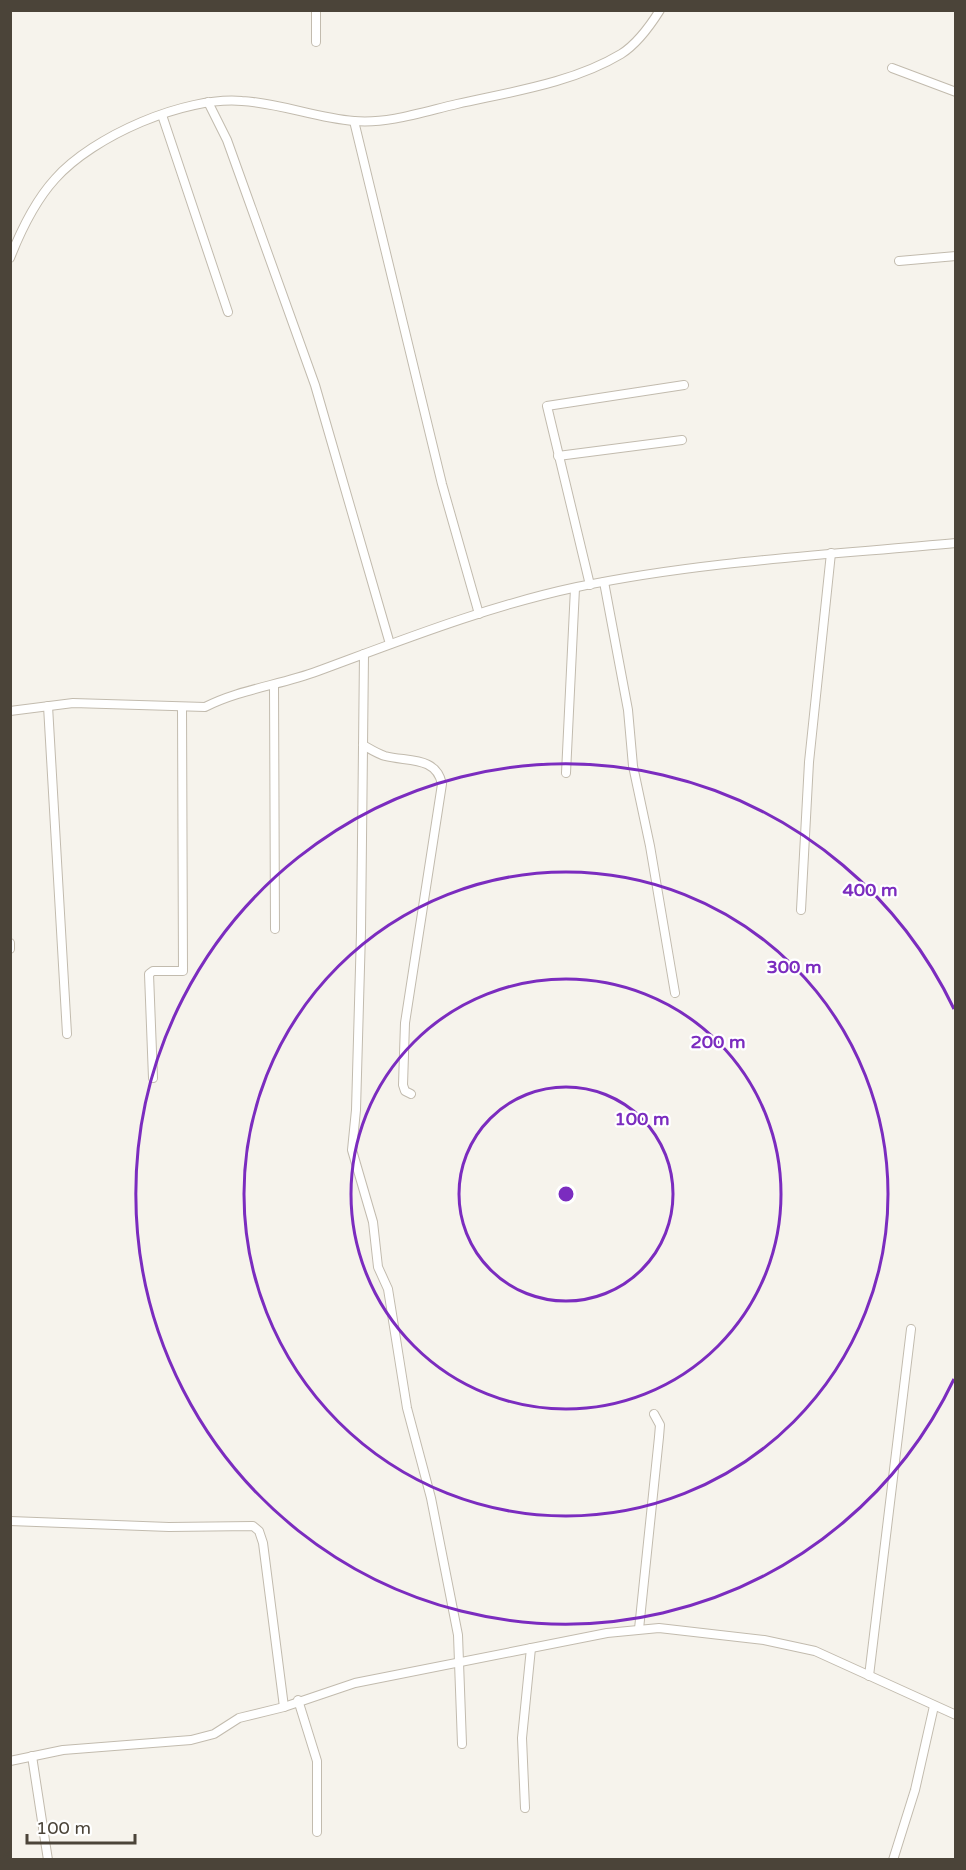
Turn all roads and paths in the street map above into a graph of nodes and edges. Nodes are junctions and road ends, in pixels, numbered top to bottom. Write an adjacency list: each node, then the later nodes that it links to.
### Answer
1 (316, 10): 3 (street)
2 (660, 10): 8 (street)
3 (316, 42)
4 (892, 68): 5 (street)
5 (956, 92)
6 (208, 102): 7 (street); 8 (street); 22 (street)
7 (162, 115): 10 (street); 12 (street)
8 (354, 121): 21 (street)
9 (956, 256): 11 (street)
10 (10, 258)
11 (898, 261)
12 (228, 312)
13 (684, 385): 15 (street)
14 (682, 440): 15 (street)
15 (558, 456): 19 (street)
16 (956, 543): 17 (street)
17 (831, 553): 18 (street); 30 (street)
18 (604, 582): 19 (street); 34 (street)
19 (590, 585): 20 (street)
20 (575, 588): 21 (street); 29 (street)
21 (479, 614): 22 (street)
22 (390, 644): 23 (street)
23 (364, 654): 24 (street); 28 (street)
24 (274, 685): 26 (street); 31 (street)
25 (48, 706): 26 (street); 27 (street); 35 (street)
26 (182, 707): 36 (street)
27 (10, 711)
28 (363, 745): 37 (street); 43 (street)
29 (566, 773)
30 (801, 910)
31 (275, 929)
32 (10, 943): 33 (street)
33 (10, 949)
34 (675, 993)
35 (67, 1034)
36 (153, 1078)
37 (411, 1094)
38 (911, 1329): 44 (street)
39 (654, 1414): 41 (street)
40 (10, 1521): 47 (street)
41 (639, 1629): 42 (street); 44 (street)
42 (531, 1648): 43 (street); 52 (street)
43 (458, 1662): 45 (street); 49 (street)
44 (869, 1676): 46 (street)
45 (298, 1700): 47 (street); 53 (street)
46 (934, 1706): 48 (street); 55 (street)
47 (284, 1707): 50 (street)
48 (956, 1715)
49 (462, 1744)
50 (32, 1756): 51 (street); 54 (street)
51 (10, 1761)
52 (525, 1808)
53 (317, 1832)
54 (48, 1860)
55 (893, 1860)

